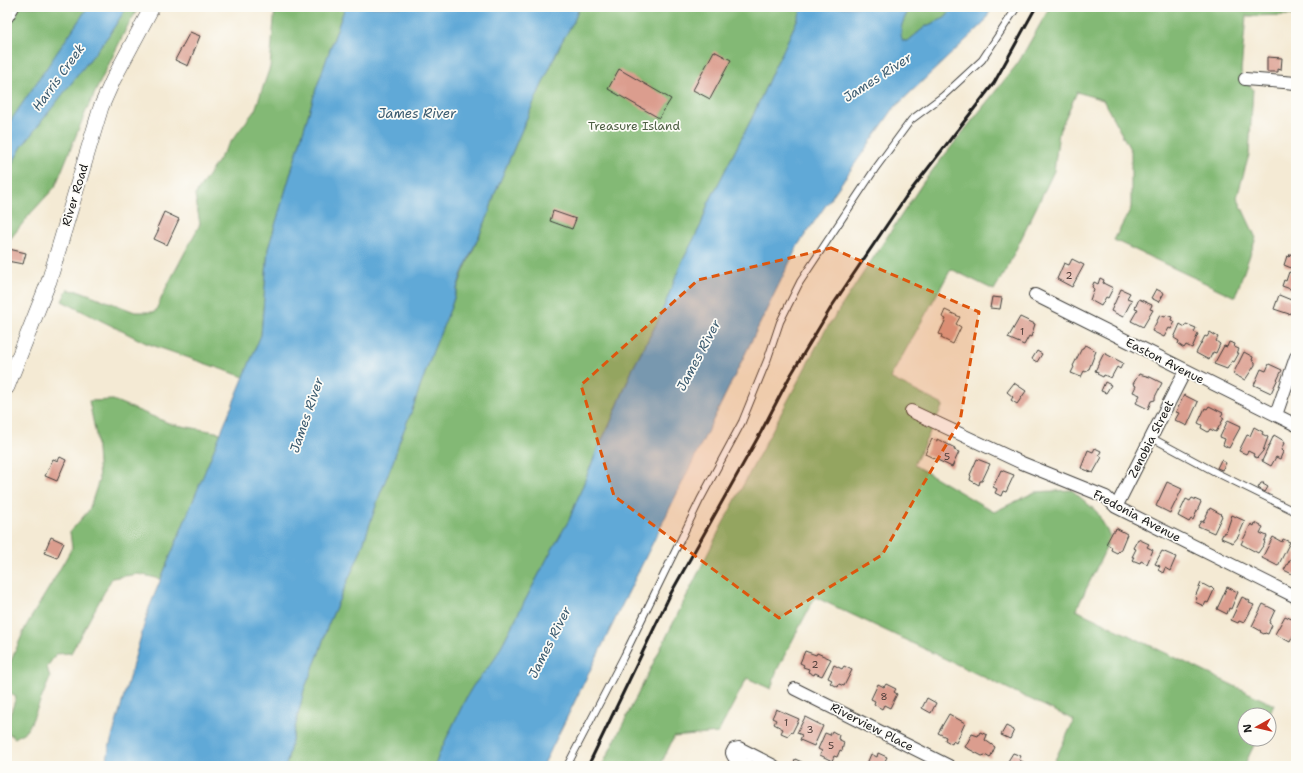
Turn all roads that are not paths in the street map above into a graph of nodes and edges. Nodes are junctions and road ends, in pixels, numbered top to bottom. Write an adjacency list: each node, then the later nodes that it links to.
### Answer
1 (13, 7): 4 (street)
2 (152, 7): 10 (street, River Road)
3 (1017, 7): 19 (lane)
4 (7, 17)
5 (1245, 79): 6 (street)
6 (1296, 82)
7 (1035, 295): 9 (street, Easton Avenue)
8 (1296, 357): 12 (street)
9 (1185, 371): 12 (street, Easton Avenue); 14 (street, Zenobia Street)
10 (7, 387)
11 (911, 411): 15 (street, Fredonia Avenue)
12 (1276, 415): 13 (street, Easton Avenue)
13 (1296, 425)
14 (1152, 438): 15 (street, Zenobia Street); 16 (lane)
15 (1116, 507): 17 (street, Fredonia Avenue)
16 (1296, 512)
17 (1296, 597)
18 (795, 689): 22 (street, Riverview Place)
19 (567, 766)
20 (748, 766): 21 (street)
21 (774, 766)
22 (949, 766)

